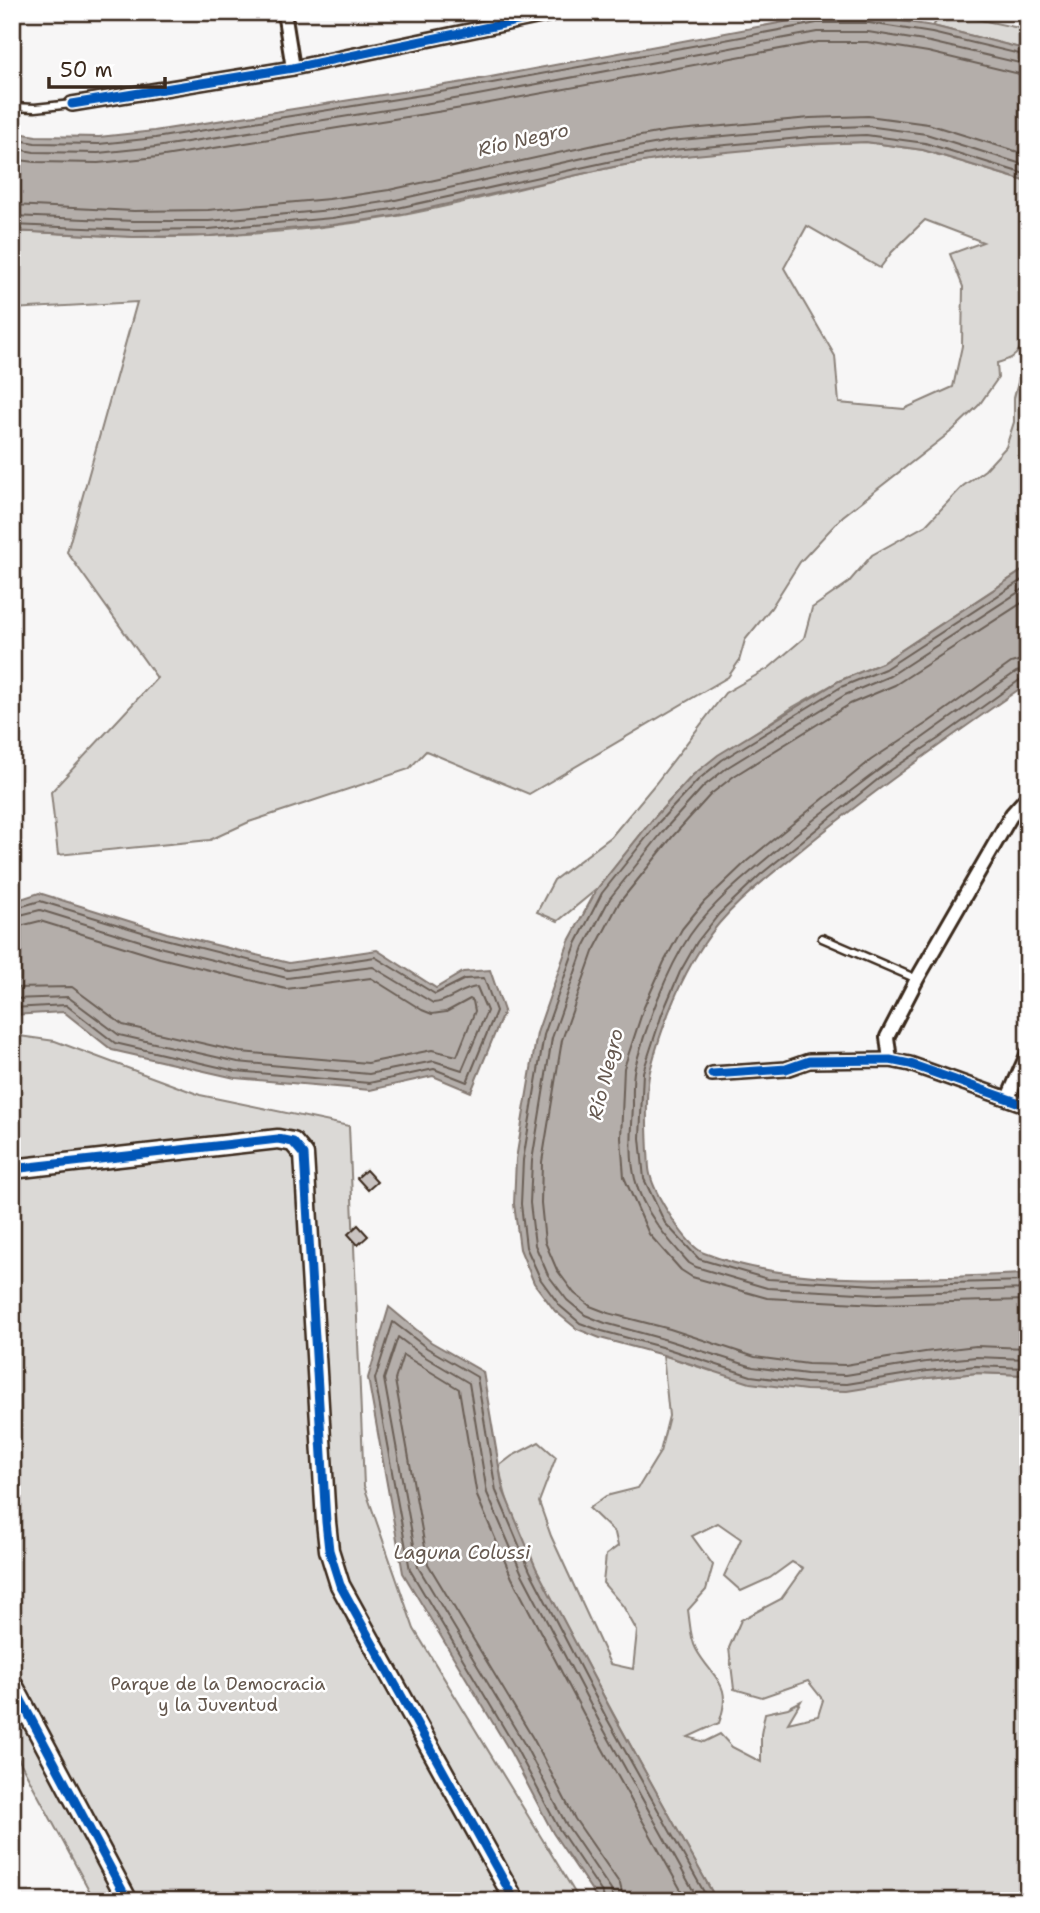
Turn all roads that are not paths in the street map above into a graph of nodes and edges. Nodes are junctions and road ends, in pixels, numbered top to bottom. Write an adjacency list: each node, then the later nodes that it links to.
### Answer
1 (284, 12): 3 (street)
2 (560, 12): 3 (street)
3 (293, 68): 4 (street)
4 (72, 104): 5 (lane)
5 (12, 107)
6 (1028, 796): 8 (street)
7 (822, 938): 8 (lane)
8 (917, 979): 10 (street)
9 (1028, 1053): 12 (street)
10 (890, 1060): 11 (street); 12 (street)
11 (712, 1074)
12 (1008, 1098): 13 (street)
13 (1028, 1106)
14 (12, 1169): 17 (street)
15 (12, 1683): 16 (street)
16 (128, 1901)
17 (515, 1901)

